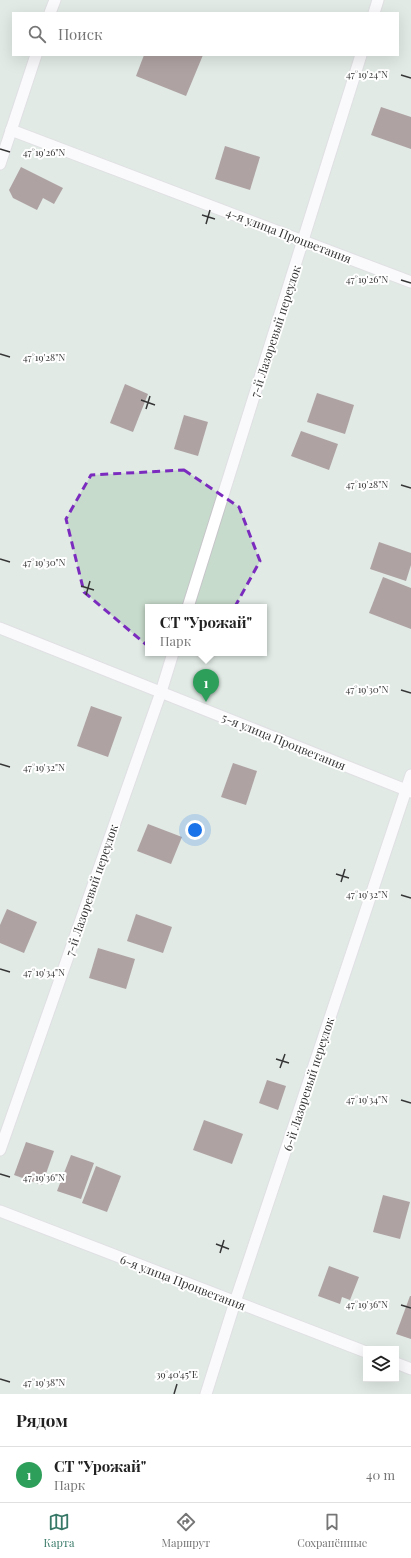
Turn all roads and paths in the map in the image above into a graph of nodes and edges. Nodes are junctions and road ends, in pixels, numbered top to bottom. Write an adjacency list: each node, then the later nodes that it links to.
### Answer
1 (54, 0): 3 (lane)
2 (378, 0): 4 (lane)
3 (50, 12)
4 (374, 12)
5 (36, 56): 7 (lane)
6 (361, 56): 9 (lane, 7-й Лазоревый переулок)
7 (11, 130): 8 (lane); 9 (lane, 4-я улица Процветания)
8 (0, 164)
9 (304, 240): 10 (lane, 4-я улица Процветания); 11 (lane, 7-й Лазоревый переулок)
10 (411, 282)
11 (189, 604)
12 (0, 628): 14 (lane, 5-я улица Процветания)
13 (173, 656): 14 (lane, 7-й Лазоревый переулок)
14 (161, 692): 16 (lane, 5-я улица Процветания); 17 (lane, 7-й Лазоревый переулок)
15 (411, 775): 16 (lane, 6-й Лазоревый переулок)
16 (409, 791): 19 (lane, 6-й Лазоревый переулок)
17 (0, 1150)
18 (0, 1211): 19 (lane, 6-я улица Процветания)
19 (235, 1302): 20 (lane, 6-я улица Процветания); 23 (lane, 6-й Лазоревый переулок)
20 (363, 1351)
21 (399, 1364): 22 (lane)
22 (411, 1369)
23 (206, 1394)

